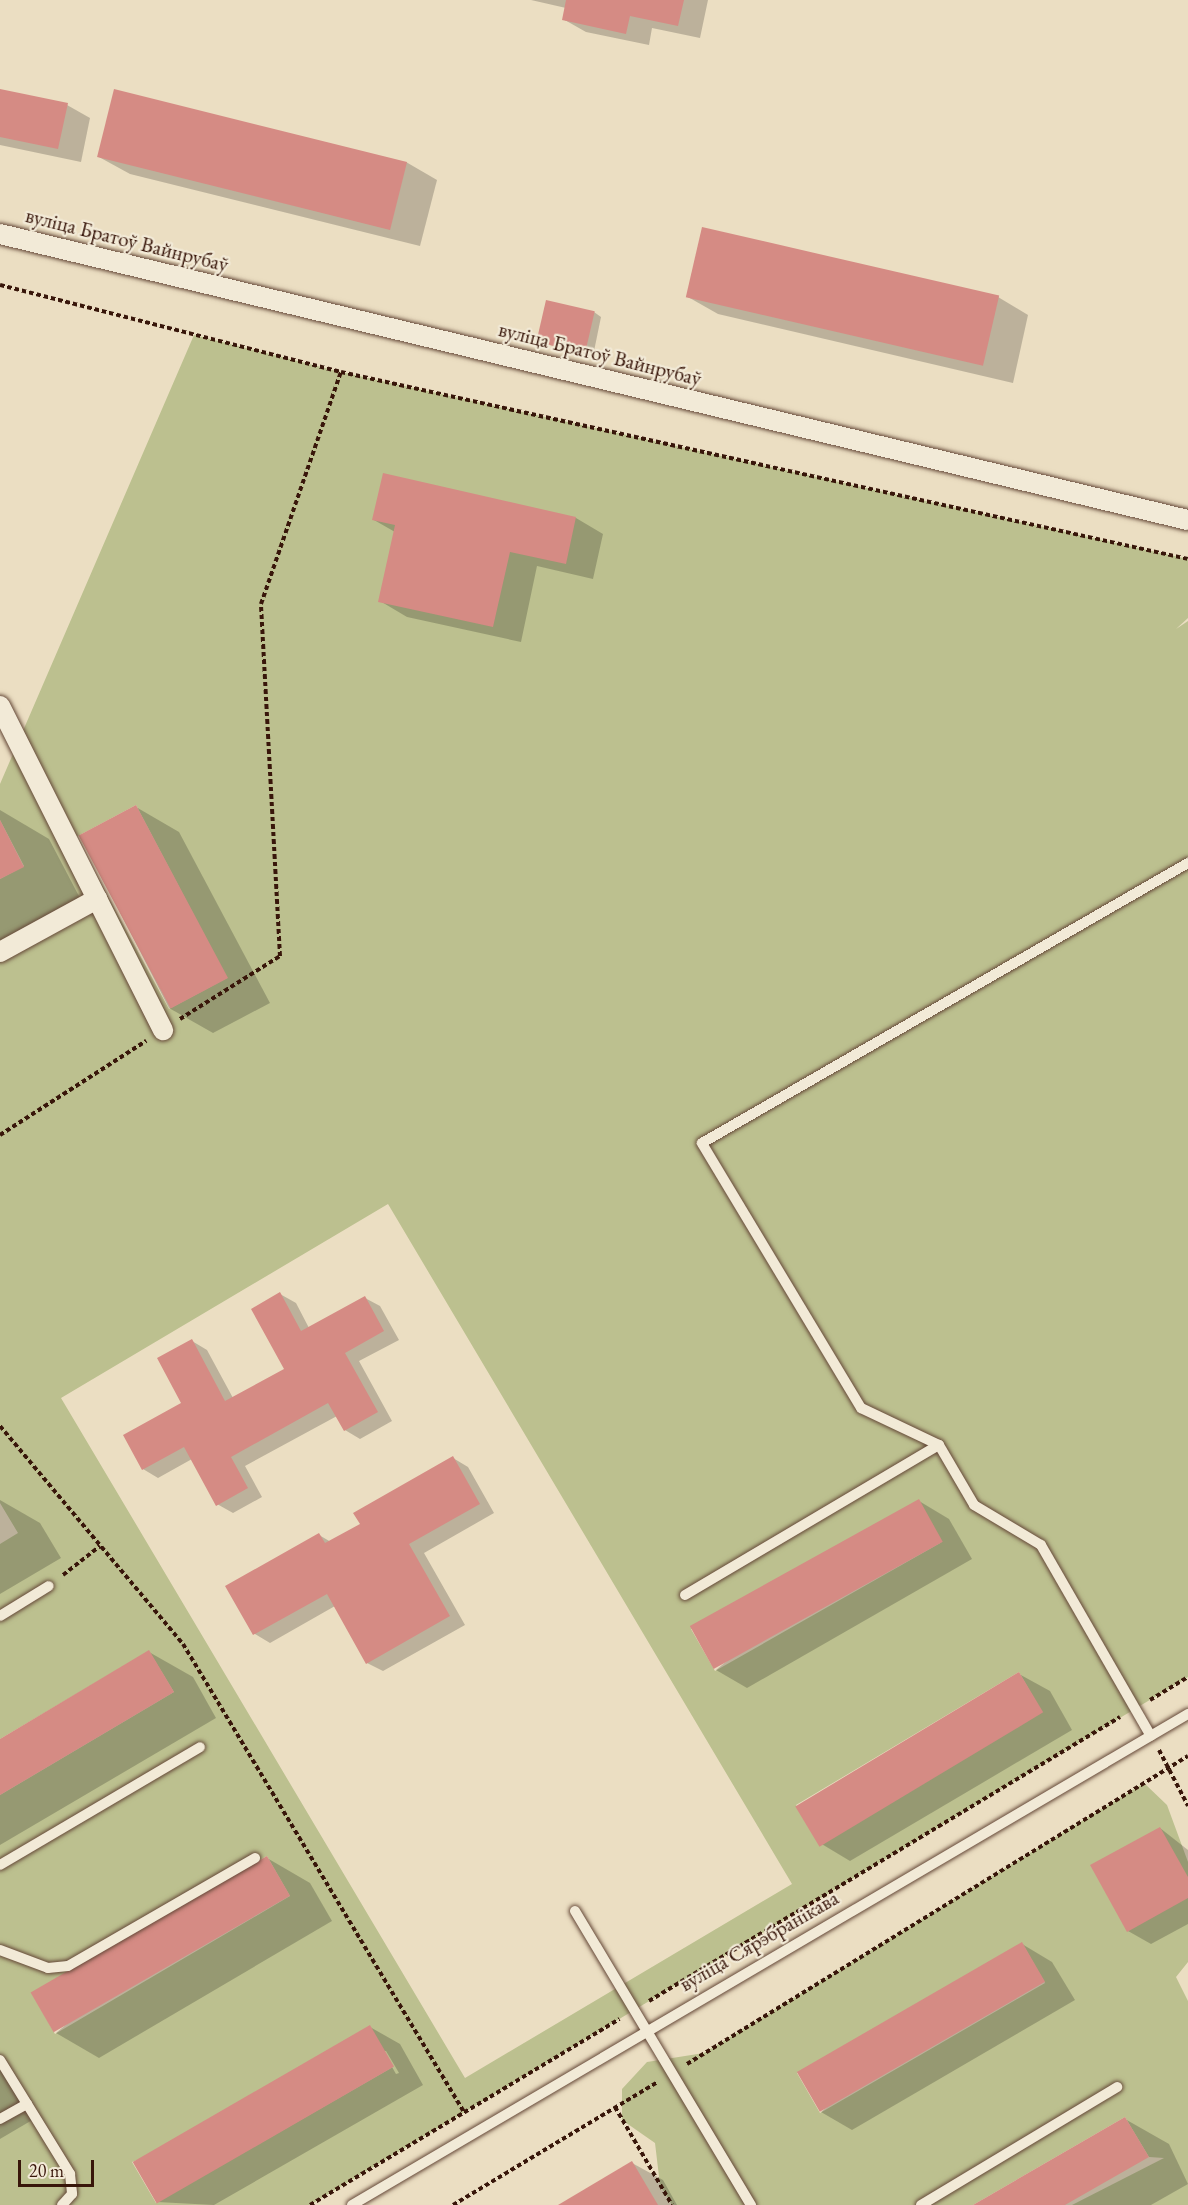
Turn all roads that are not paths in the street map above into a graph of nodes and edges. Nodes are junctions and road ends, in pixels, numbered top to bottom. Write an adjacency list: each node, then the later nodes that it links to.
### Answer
1 (0, 234): 2 (street, вуліца Братоў Вайнрубаў)
2 (1188, 520)
3 (0, 706): 5 (street)
4 (1188, 863): 8 (lane)
5 (97, 899): 6 (street); 7 (street)
6 (0, 952)
7 (163, 1030)
8 (939, 1445): 10 (lane); 13 (lane)
9 (49, 1586): 11 (lane)
10 (685, 1595)
11 (0, 1616)
12 (1188, 1714): 13 (lane, вуліца Сярэбранікава)
13 (1151, 1737): 19 (lane, вуліца Сярэбранікава)
14 (200, 1747): 16 (lane)
15 (255, 1858): 18 (lane)
16 (0, 1865)
17 (575, 1911): 19 (lane)
18 (0, 1950)
19 (646, 2029): 25 (lane, вуліца Сярэбранікава); 26 (lane)
20 (0, 2060): 22 (lane)
21 (1117, 2087): 27 (lane)
22 (27, 2104): 23 (lane); 24 (lane)
23 (0, 2119)
24 (62, 2205)
25 (352, 2205)
26 (751, 2205)
27 (921, 2205)

